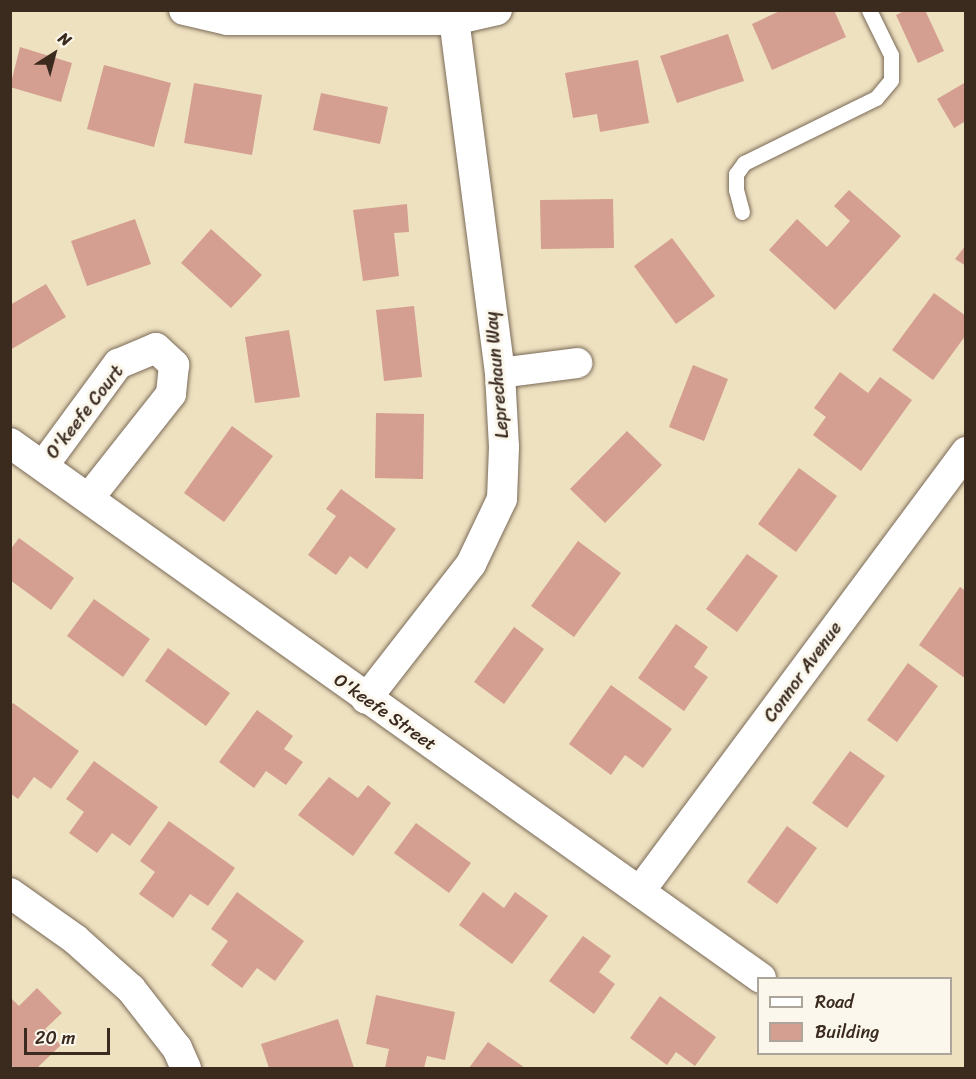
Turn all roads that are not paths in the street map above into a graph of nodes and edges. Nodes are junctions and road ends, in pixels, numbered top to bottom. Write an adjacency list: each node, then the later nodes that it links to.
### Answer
1 (184, 10): 4 (street)
2 (497, 10): 4 (street)
3 (869, 10): 5 (lane)
4 (453, 15): 7 (street, Leprechaun Way)
5 (742, 212)
6 (577, 363): 7 (street)
7 (500, 373): 12 (street, Leprechaun Way)
8 (10, 443): 10 (street, O'keefe Street)
9 (966, 452): 13 (street, Connor Avenue)
10 (43, 466): 11 (street, O'keefe Street); 11 (street, O'keefe Court)
11 (89, 498): 12 (street, O'keefe Street)
12 (366, 699): 13 (street, O'keefe Street)
13 (640, 891): 15 (street, O'keefe Street)
14 (10, 892): 16 (street)
15 (760, 977)
16 (186, 1068)

